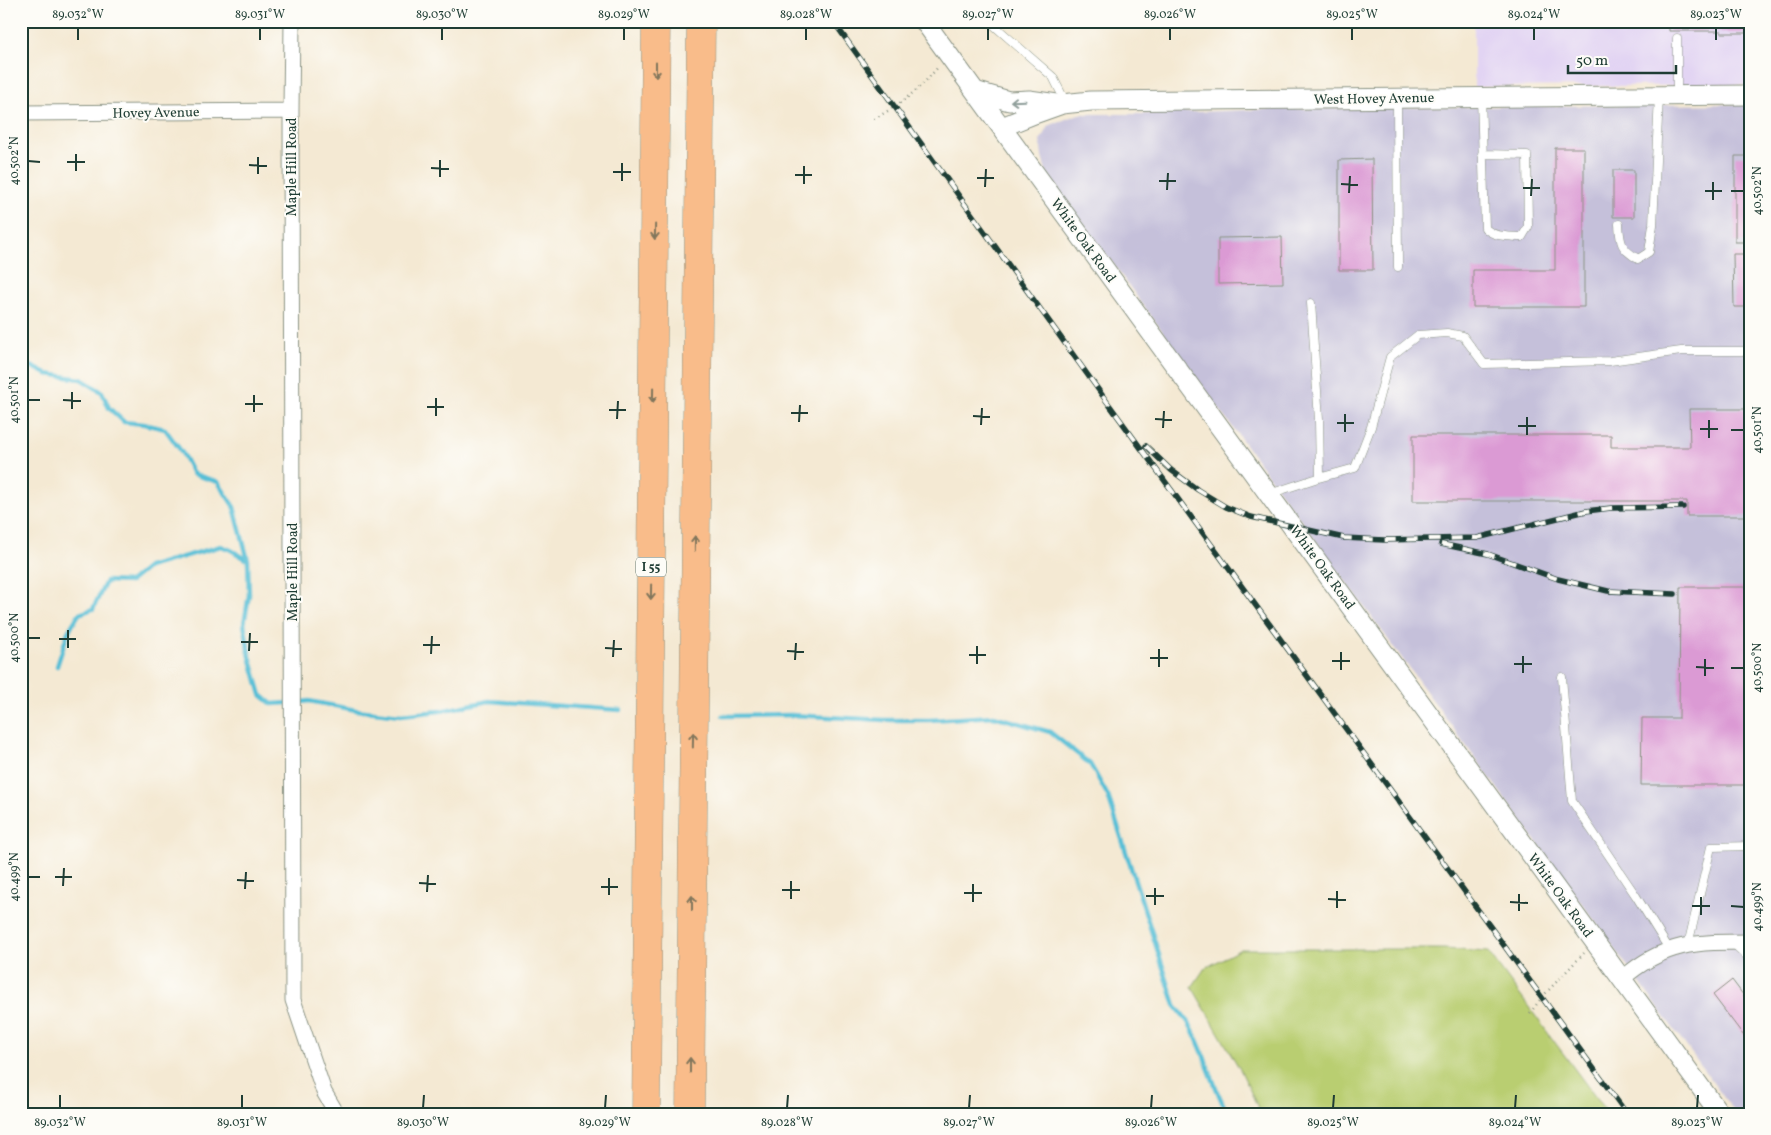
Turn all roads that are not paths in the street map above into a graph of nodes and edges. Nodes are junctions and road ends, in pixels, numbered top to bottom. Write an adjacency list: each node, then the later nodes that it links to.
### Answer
1 (292, 21): 13 (street, Maple Hill Road)
2 (656, 21): 32 (highway, I 55, one-way to 32)
3 (701, 21): 33 (highway, one-way to 3)
4 (924, 21): 7 (street, White Oak Road)
5 (989, 21): 12 (lane)
6 (1677, 38): 9 (lane)
7 (975, 91): 12 (street, one-way to 7); 15 (street, White Oak Road)
8 (1750, 95): 9 (street, West Hovey Avenue)
9 (1668, 96): 10 (street, West Hovey Avenue); 17 (lane)
10 (1480, 97): 11 (street, West Hovey Avenue); 16 (lane)
11 (1397, 98): 12 (street, West Hovey Avenue); 18 (lane)
12 (1064, 104): 15 (street, West Hovey Avenue)
13 (291, 111): 14 (street, Hovey Avenue); 31 (street, Maple Hill Road)
14 (21, 113)
15 (1002, 127): 22 (street, White Oak Road)
16 (1482, 154): 16 (lane)
17 (1619, 224)
18 (1398, 267)
19 (1311, 303): 21 (lane)
20 (1750, 351): 21 (lane)
21 (1320, 477): 22 (lane)
22 (1269, 494): 30 (street, White Oak Road)
23 (1562, 677): 28 (lane)
24 (1750, 846): 27 (lane)
25 (1733, 942): 26 (street); 27 (street); 29 (lane)
26 (1750, 942)
27 (1688, 945): 28 (street)
28 (1669, 949): 30 (street)
29 (1750, 959)
30 (1622, 978): 34 (street, White Oak Road)
31 (337, 1114)
32 (646, 1114)
33 (690, 1114)
34 (1720, 1114)

